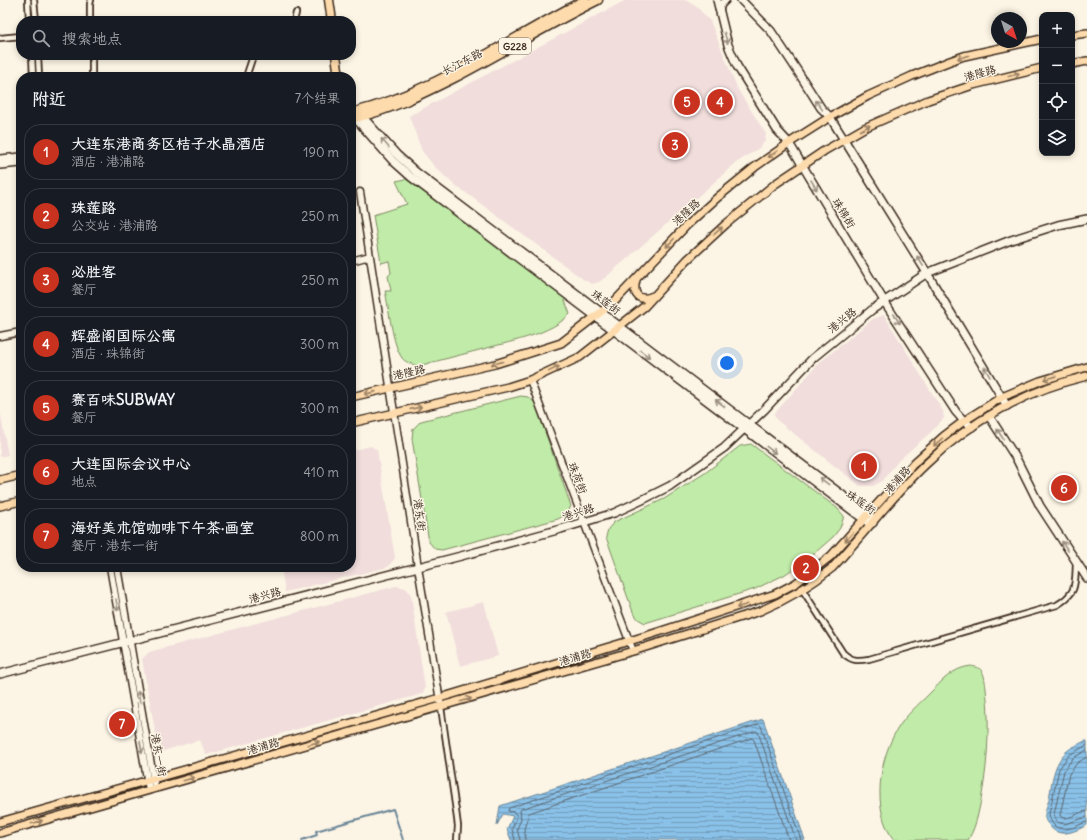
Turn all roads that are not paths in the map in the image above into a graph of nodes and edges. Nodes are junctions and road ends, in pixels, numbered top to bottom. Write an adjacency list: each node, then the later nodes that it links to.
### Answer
1 (28, 0): 12 (street)
2 (34, 0): 13 (street)
3 (91, 0): 14 (street)
4 (329, 0): 16 (highway)
5 (585, 0): 35 (highway, 长江东路 / G228)
6 (598, 0): 36 (highway, 长江东路 / G228)
7 (717, 0): 10 (main road, 珠锦街)
8 (726, 0): 10 (street)
9 (741, 0): 38 (main road, one-way to 9)
10 (719, 10): 40 (main road, 珠锦街, one-way to 40)
11 (296, 13): 15 (street)
12 (29, 16)
13 (36, 16)
14 (90, 16)
15 (295, 16)
16 (331, 16)
17 (1087, 33): 18 (main road)
18 (1075, 35)
19 (16, 36): 20 (street)
20 (0, 38)
21 (1039, 40): 38 (main road, 港隆路, one-way to 38)
22 (32, 60): 30 (street)
23 (38, 60): 31 (street)
24 (92, 60): 32 (street)
25 (252, 60): 33 (street)
26 (337, 60): 34 (highway)
27 (1087, 61): 28 (main road)
28 (1075, 63)
29 (1039, 69): 39 (main road, 港隆路, one-way to 29)
30 (33, 72)
31 (39, 72)
32 (92, 72)
33 (248, 72)
34 (338, 72)
35 (356, 114)
36 (356, 115)
37 (356, 117): 54 (main road, 珠莲街)
38 (830, 117): 39 (main road); 40 (main road, 港隆路)
39 (845, 139): 45 (main road, 港隆路); 50 (main road, one-way to 39)
40 (789, 143): 45 (main road, 珠锦街); 51 (main road, 港隆路, one-way to 51)
41 (16, 156): 42 (main road)
42 (0, 158)
43 (16, 163): 44 (main road)
44 (0, 165)
45 (802, 165): 52 (main road, 港隆路, one-way to 45); 53 (main road, 珠锦街, one-way to 53)
46 (360, 192): 48 (street, 港东街)
47 (1087, 219): 50 (main road, 港兴路)
48 (370, 256): 49 (street); 61 (street, 港东街)
49 (356, 260)
50 (927, 273): 53 (main road, 港兴路); 63 (main road, one-way to 50)
51 (636, 280): 52 (main road); 54 (main road, 港隆路)
52 (653, 296): 55 (main road, 港隆路)
53 (884, 300): 67 (main road, 珠锦街, one-way to 67); 69 (main road, 港兴路)
54 (598, 314): 55 (main road, 珠莲街); 61 (main road, 港隆路, one-way to 61)
55 (616, 328): 60 (main road, 港隆路, one-way to 55); 69 (main road, 珠莲街)
56 (16, 333): 57 (street)
57 (0, 336)
58 (1087, 367): 63 (main road, 港浦路, one-way to 63)
59 (1087, 376): 64 (main road, 港浦路)
60 (530, 380): 65 (main road, 港隆路, one-way to 60); 76 (street, 珠荷街)
61 (391, 388): 62 (main road, 港隆路, one-way to 62); 65 (street, 港东街)
62 (356, 396)
63 (1002, 397): 64 (main road); 67 (main road, 港浦路)
64 (1007, 406): 66 (main road, 港浦路)
65 (395, 413): 68 (main road, 港隆路); 79 (street, 港东街)
66 (989, 416): 70 (main road, 港浦路); 78 (main road, one-way to 66)
67 (964, 421): 70 (main road, 珠锦街); 75 (main road, 港浦路, one-way to 75)
68 (356, 422)
69 (746, 427): 75 (main road, 珠莲街); 76 (main road, 港兴路)
70 (972, 427): 77 (main road, 港浦路)
71 (16, 476): 72 (main road)
72 (0, 480)
73 (16, 502): 74 (main road)
74 (0, 506)
75 (866, 517): 77 (main road, 珠莲街); 84 (main road, 港浦路, one-way to 84)
76 (585, 522): 79 (main road, 港兴路); 84 (street, 珠荷街)
77 (873, 523): 83 (main road, 港浦路)
78 (1076, 562): 82 (main road); 83 (street)
79 (418, 567): 85 (main road, 港兴路); 88 (street, 港东街)
80 (111, 572): 85 (street, 港东一街, one-way to 85)
81 (118, 572): 85 (street, 港东一街)
82 (1087, 578)
83 (802, 589): 86 (main road, 港浦路)
84 (630, 641): 86 (street, 珠荷街); 88 (main road, 港浦路)
85 (126, 642): 87 (main road, 港兴路); 90 (street, 港东一街)
86 (633, 651): 89 (main road, 港浦路, one-way to 86)
87 (0, 674)
88 (440, 698): 89 (street, 港东街); 90 (main road, 港浦路)
89 (441, 707): 91 (main road, 港浦路, one-way to 89); 94 (street, 港东街)
90 (150, 780): 91 (street, 港东一街); 92 (main road, 港浦路)
91 (152, 789): 93 (main road, 港浦路, one-way to 91)
92 (0, 822)
93 (0, 833)
94 (457, 840)

